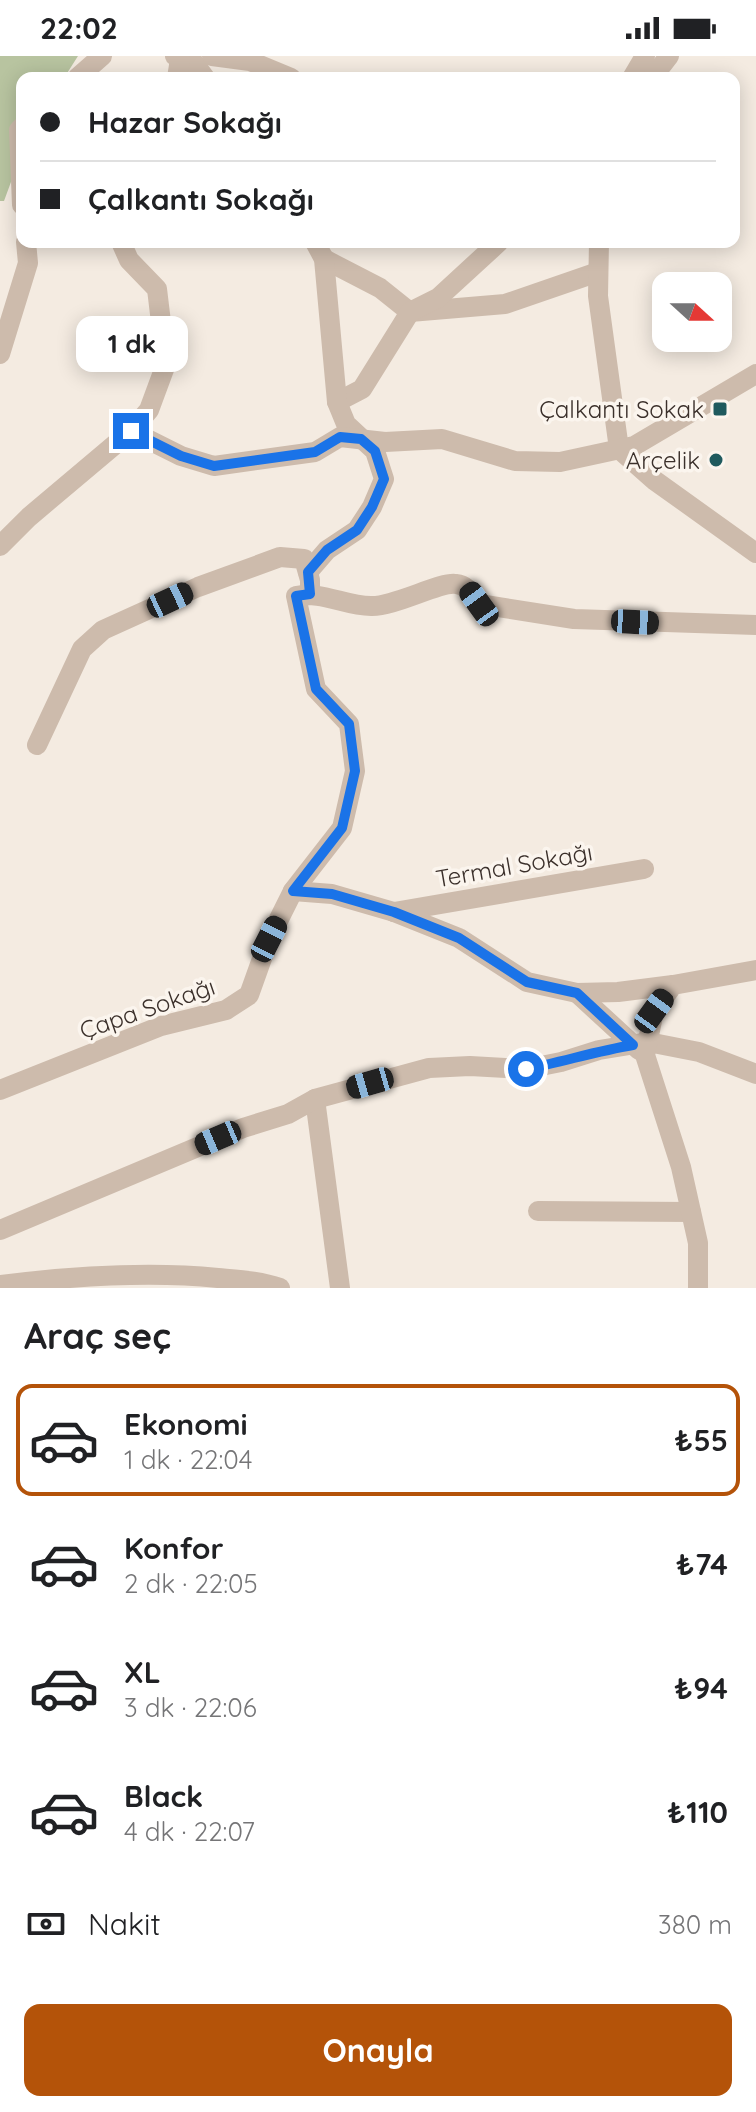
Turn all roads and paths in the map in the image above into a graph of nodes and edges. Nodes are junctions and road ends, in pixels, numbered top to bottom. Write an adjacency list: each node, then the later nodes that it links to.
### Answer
1 (102, 56): 4 (street)
2 (212, 56): 5 (street)
3 (669, 56): 6 (street)
4 (84, 72)
5 (277, 72)
6 (657, 72)
7 (27, 248): 14 (street)
8 (124, 248): 17 (street)
9 (492, 248): 13 (street)
10 (599, 248): 12 (street)
11 (320, 251): 13 (street); 16 (street)
12 (598, 272): 13 (street); 19 (street)
13 (410, 312): 16 (street)
14 (0, 354)
15 (756, 374): 19 (street)
16 (337, 402): 18 (street)
17 (131, 431): 18 (street); 20 (street)
18 (361, 439): 19 (street); 22 (street)
19 (619, 449): 21 (street)
20 (0, 546)
21 (755, 551)
22 (308, 572): 23 (street); 25 (street)
23 (310, 594): 24 (street); 27 (street, Çapa Sokağı)
24 (756, 625)
25 (37, 745)
26 (644, 869): 28 (street, Termal Sokağı)
27 (293, 891): 28 (street); 34 (street, Çapa Sokağı)
28 (394, 912): 31 (street)
29 (756, 970): 30 (street)
30 (673, 985): 31 (street); 32 (street)
31 (577, 993): 32 (street)
32 (642, 1047): 33 (street); 35 (street); 37 (street)
33 (756, 1074)
34 (0, 1090)
35 (315, 1099): 38 (street); 41 (street)
36 (538, 1211): 37 (street)
37 (691, 1212): 42 (street)
38 (0, 1230)
39 (0, 1285): 40 (street)
40 (280, 1288)
41 (340, 1288)
42 (698, 1288)

